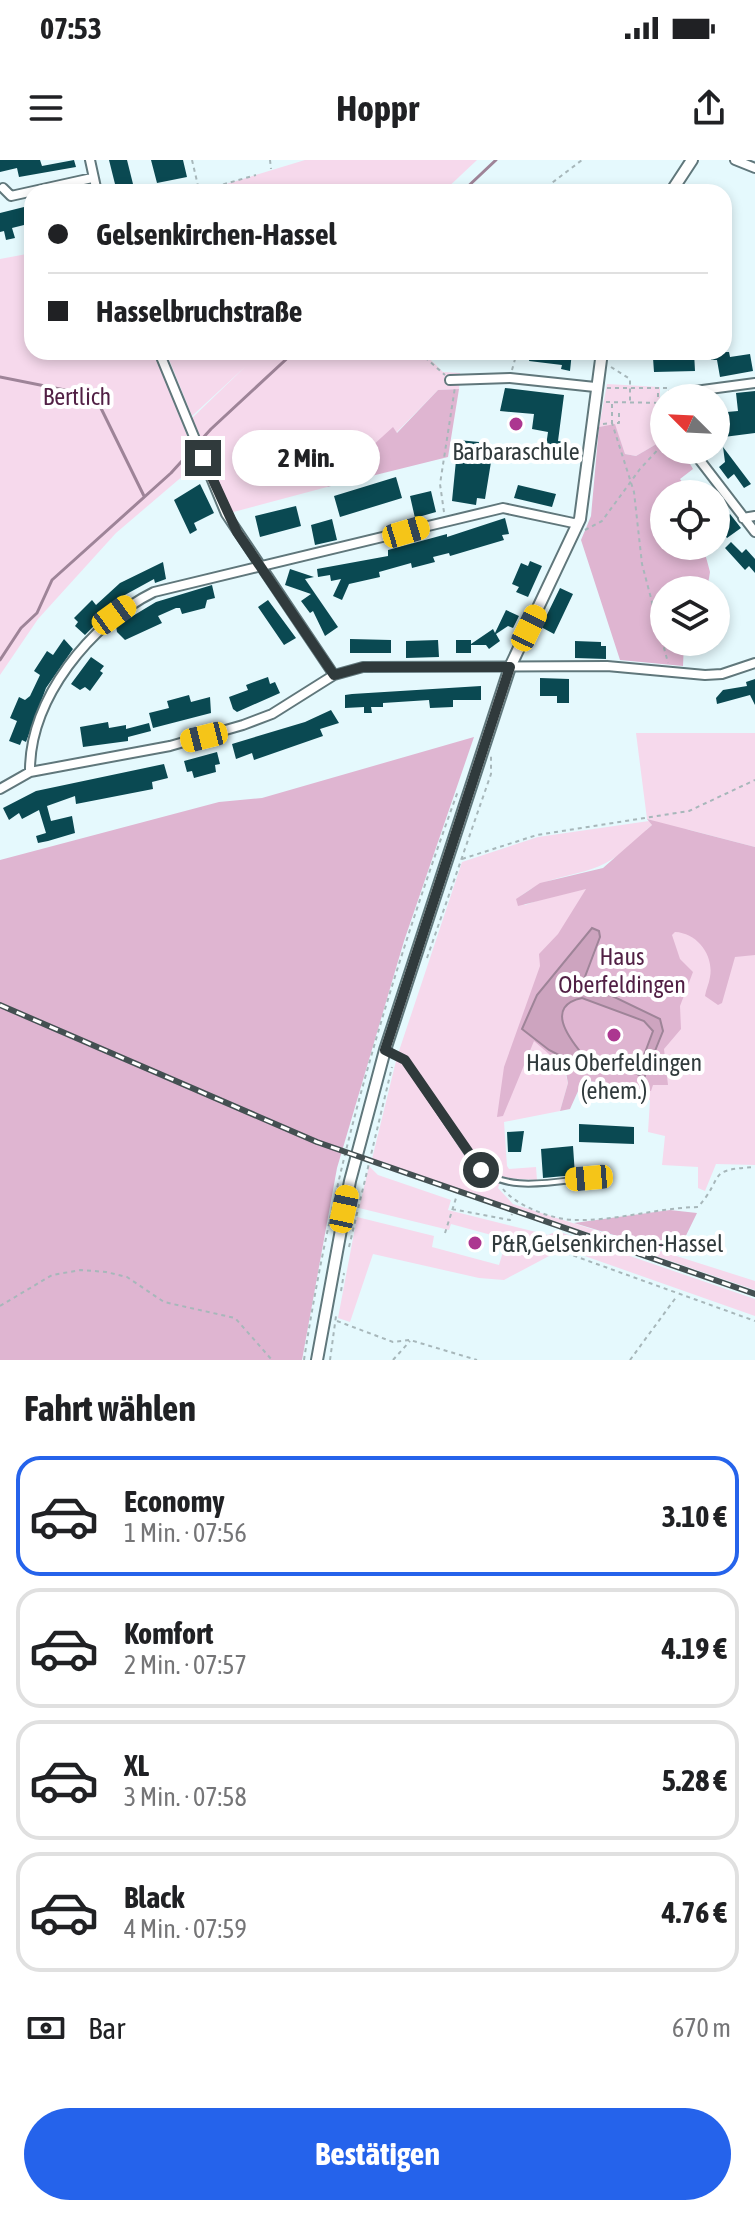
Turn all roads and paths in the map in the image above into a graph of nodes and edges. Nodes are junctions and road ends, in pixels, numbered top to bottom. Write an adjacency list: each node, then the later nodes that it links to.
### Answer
1 (90, 160): 10 (street)
2 (192, 160): 13 (path)
3 (270, 160): 8 (path)
4 (582, 160): 15 (path)
5 (692, 160): 16 (street)
6 (735, 160): 7 (street)
7 (755, 168)
8 (271, 169)
9 (256, 175): 14 (path)
10 (92, 178): 11 (street); 12 (street)
11 (65, 184)
12 (94, 184)
13 (198, 184)
14 (226, 184)
15 (550, 184)
16 (676, 184)
17 (3, 188): 18 (street)
18 (24, 193)
19 (162, 360): 46 (street)
20 (429, 360): 25 (path)
21 (515, 360): 24 (path)
22 (601, 360): 28 (street)
23 (606, 377): 30 (path)
24 (510, 378): 25 (street); 28 (street)
25 (453, 380): 43 (path)
26 (755, 383): 27 (street)
27 (730, 386)
28 (599, 387): 30 (path); 31 (street)
29 (650, 388): 30 (path)
30 (631, 389): 34 (path)
31 (593, 401): 32 (path); 44 (street)
32 (612, 403): 34 (path); 36 (path)
33 (650, 403): 34 (path)
34 (630, 404)
35 (619, 412): 36 (path)
36 (612, 423): 37 (path); 40 (path)
37 (597, 425)
38 (650, 459): 40 (path)
39 (702, 464): 42 (street)
40 (631, 480): 44 (path); 49 (path)
41 (755, 516): 42 (street)
42 (743, 518): 45 (street)
43 (445, 521): 44 (street); 46 (street)
44 (577, 526): 48 (street)
45 (755, 532)
46 (261, 567): 50 (street); 52 (street)
47 (755, 663): 49 (street)
48 (510, 667): 49 (street); 50 (street); 55 (street)
49 (668, 672)
50 (334, 675): 52 (street)
51 (491, 757): 56 (path)
52 (30, 772): 54 (street)
53 (755, 780): 56 (path)
54 (0, 789)
55 (449, 855): 56 (path); 58 (street)
56 (461, 859): 57 (path)
57 (424, 964)
58 (390, 1052): 61 (lane); 66 (path); 78 (street)
59 (755, 1167): 61 (path)
60 (589, 1178): 61 (lane)
61 (498, 1181)
62 (457, 1195): 63 (path)
63 (452, 1209): 64 (path); 65 (path)
64 (512, 1214)
65 (445, 1233)
66 (349, 1247)
67 (504, 1249): 69 (path)
68 (344, 1273): 70 (path)
69 (678, 1295): 74 (path); 83 (path)
70 (339, 1300)
71 (0, 1306): 77 (path)
72 (336, 1314): 73 (path)
73 (335, 1320): 75 (path); 79 (path)
74 (755, 1321)
75 (410, 1340): 76 (path); 80 (path)
76 (463, 1356): 81 (path); 82 (path)
77 (272, 1360)
78 (317, 1360)
79 (330, 1360)
80 (393, 1360)
81 (459, 1360)
82 (477, 1360)
83 (630, 1360)

